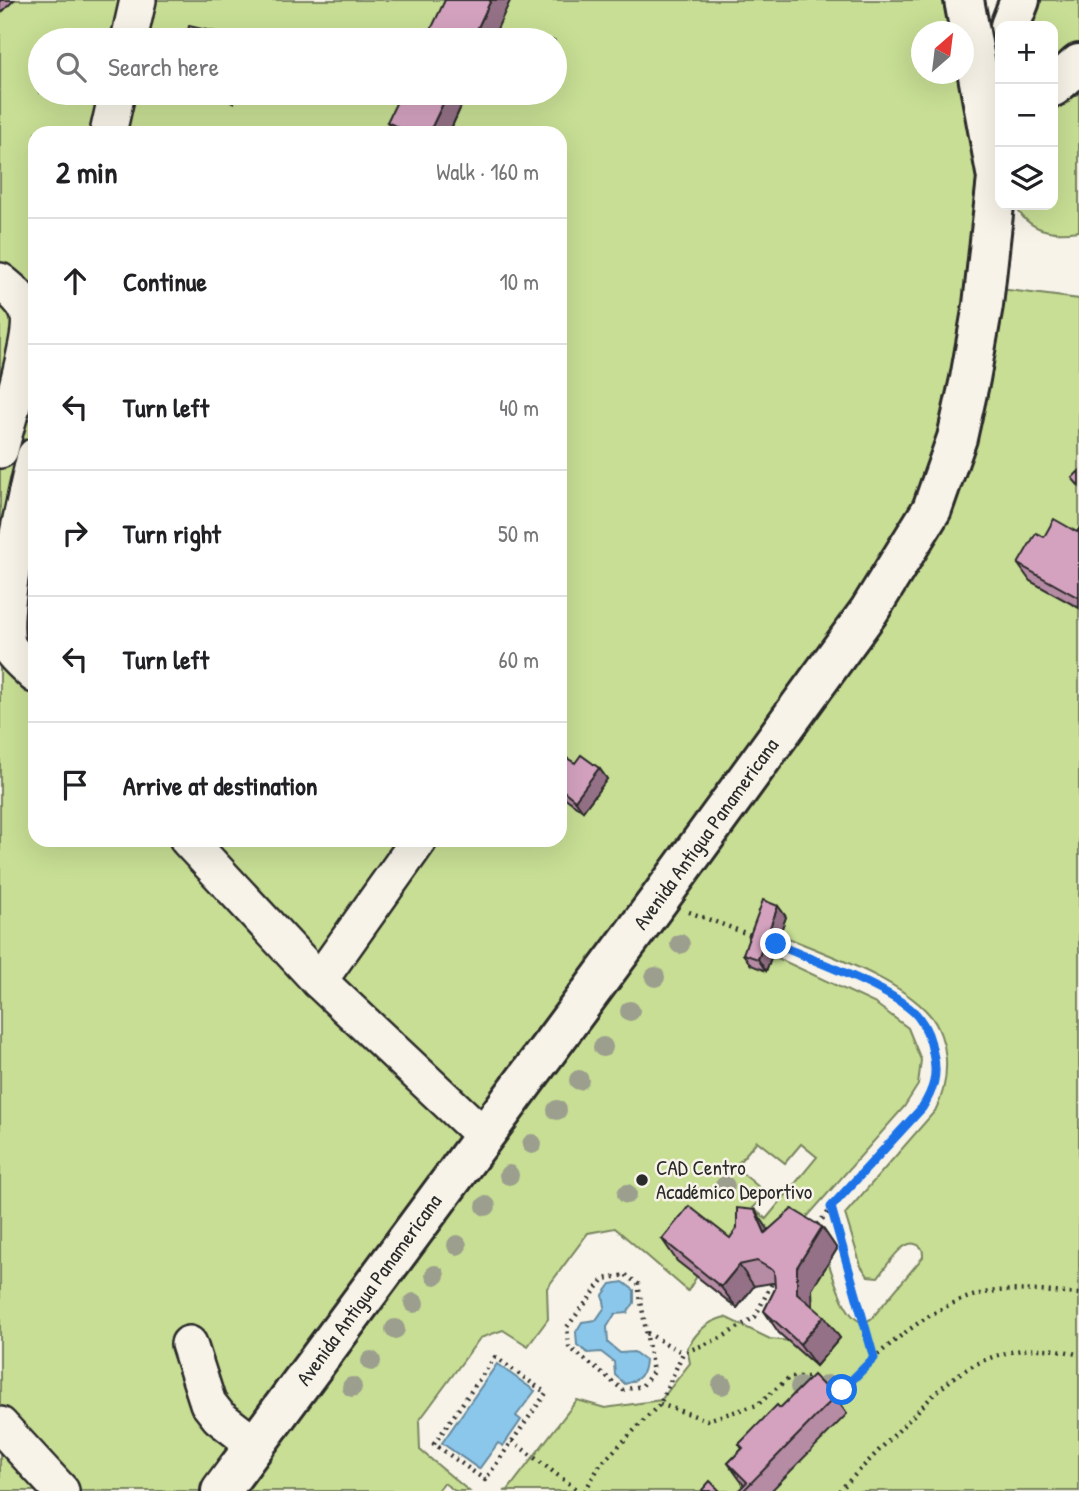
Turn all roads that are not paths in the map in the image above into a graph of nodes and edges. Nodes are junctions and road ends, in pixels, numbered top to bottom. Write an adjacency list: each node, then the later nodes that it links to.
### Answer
1 (138, 0): 5 (lane)
2 (964, 0): 9 (main road, Avenida Antigua Panamericana)
3 (1020, 0): 4 (main road)
4 (1012, 21)
5 (132, 28)
6 (1079, 64): 8 (main road)
7 (995, 65): 9 (main road)
8 (1056, 84)
9 (983, 97): 12 (main road, Avenida Antigua Panamericana)
10 (114, 105): 11 (lane)
11 (110, 126)
12 (995, 155)
13 (995, 207): 23 (main road, Avenida Antigua Panamericana)
14 (0, 281): 15 (lane)
15 (28, 312)
16 (28, 327): 17 (lane)
17 (0, 450)
18 (28, 487): 19 (lane)
19 (28, 668)
20 (195, 847): 22 (lane)
21 (414, 847): 22 (lane)
22 (319, 981): 23 (lane)
23 (482, 1135): 26 (main road, Avenida Antigua Panamericana)
24 (189, 1344): 26 (lane)
25 (0, 1425): 27 (lane)
26 (255, 1446): 28 (main road, Avenida Antigua Panamericana)
27 (61, 1491)
28 (221, 1491)

